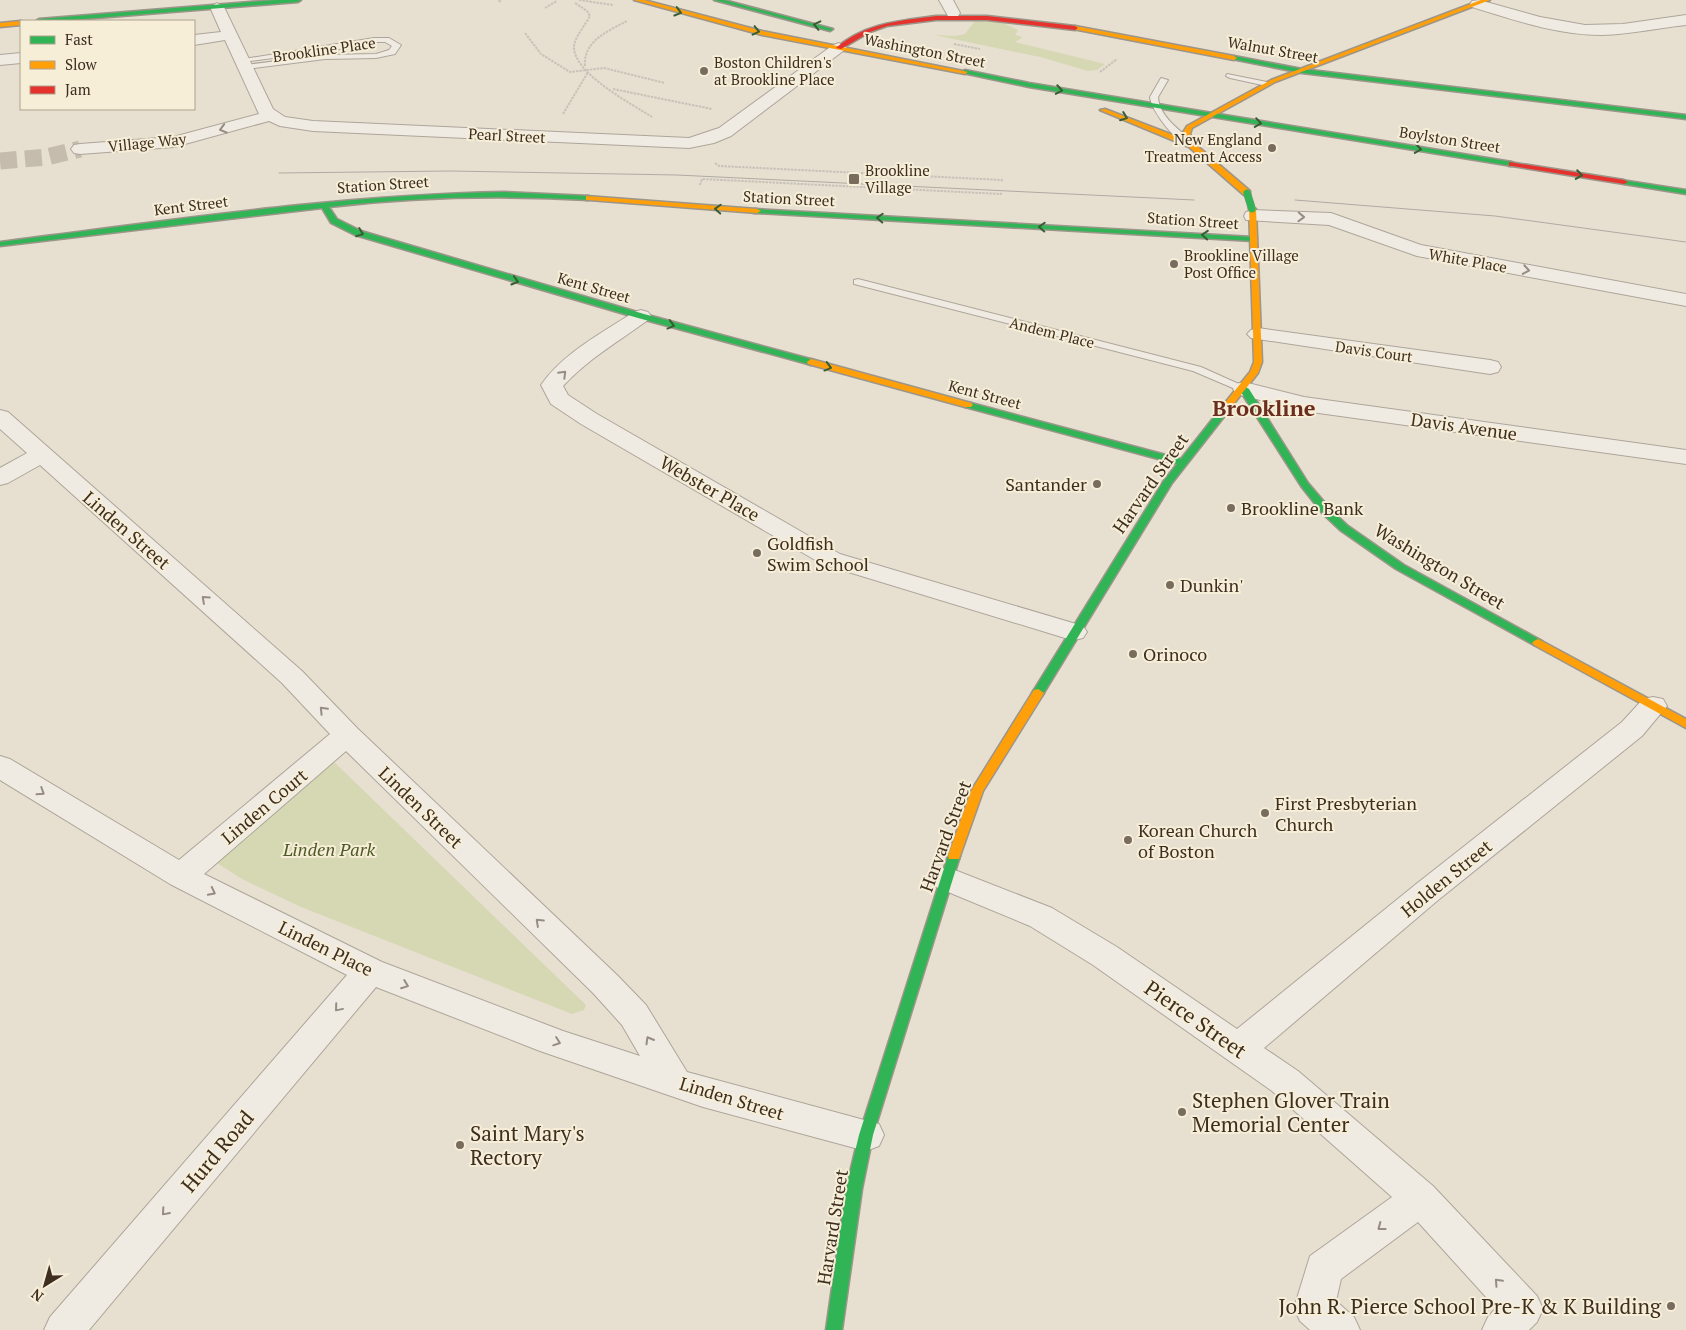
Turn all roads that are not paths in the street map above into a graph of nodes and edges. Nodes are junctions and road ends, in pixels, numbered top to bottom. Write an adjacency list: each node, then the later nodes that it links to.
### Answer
1 (298, 0): 6 (main road)
2 (717, 0): 13 (main road, Washington Street, one-way to 2)
3 (625, 1): 4 (main road, Washington Street)
4 (643, 2): 16 (main road, Washington Street, one-way to 16)
5 (1482, 2): 9 (street); 20 (main road)
6 (217, 6): 8 (main road); 12 (street)
7 (949, 7): 13 (main road, Walnut Street); 20 (main road, Walnut Street)
8 (51, 20)
9 (1686, 20)
10 (20, 23): 11 (main road)
11 (0, 25)
12 (229, 35): 15 (street); 19 (street)
13 (861, 35): 14 (main road, Washington Street); 16 (main road, Walnut Street)
14 (877, 39)
15 (195, 40)
16 (839, 48): 25 (main road, Washington Street, one-way to 25); 28 (street, Pearl Street); 31 (main road, one-way to 31)
17 (20, 58): 18 (street)
18 (0, 60)
19 (243, 64): 19 (lane, Brookline Place); 28 (street)
20 (1302, 71): 23 (main road); 29 (main road, Walnut Street)
21 (1230, 76): 23 (lane)
22 (1164, 80): 25 (lane)
23 (1267, 84): 26 (main road)
24 (1191, 99): 26 (main road)
25 (1156, 106): 27 (main road, Washington Street); 31 (lane)
26 (1227, 106): 27 (main road); 30 (main road, Boylston Street)
27 (1210, 115): 31 (main road); 33 (main road, Boylston Street, one-way to 33)
28 (270, 116): 32 (street, Village Way, one-way to 32)
29 (1686, 117)
30 (1464, 144)
31 (1192, 145): 35 (main road, bridge)
32 (80, 149)
33 (1686, 192)
34 (323, 204): 36 (main road, Station Street, one-way to 34); 37 (main road, Kent Street); 40 (main road, Kent Street, one-way to 40)
35 (1252, 212): 36 (main road); 39 (street, White Place, one-way to 39)
36 (1253, 239): 41 (main road)
37 (0, 244)
38 (858, 282): 43 (lane, Andem Place)
39 (1686, 300)
40 (641, 316): 47 (main road, Kent Street, one-way to 47); 49 (street, Webster Place, one-way to 40)
41 (1258, 334): 42 (street, Davis Court); 43 (main road)
42 (1490, 367)
43 (1244, 389): 46 (street, Davis Avenue); 47 (main road, Harvard Street); 50 (main road, Washington Street)
44 (0, 417): 45 (street, Linden Street)
45 (41, 455): 48 (street); 52 (street, Linden Street, one-way to 45)
46 (1686, 457)
47 (1183, 463): 49 (main road, Harvard Street)
48 (0, 478)
49 (1074, 632): 55 (main road, Harvard Street)
50 (1653, 706): 51 (main road, Washington Street); 57 (street, Holden Street)
51 (1686, 724)
52 (347, 735): 54 (street, Linden Court); 58 (street, Linden Street, one-way to 52)
53 (0, 766): 54 (street, Linden Place, one-way to 54)
54 (181, 876): 56 (street, Linden Place, one-way to 56)
55 (947, 879): 57 (street, Pierce Street); 59 (main road, Harvard Street)
56 (370, 971): 58 (street, Linden Place, one-way to 58); 61 (street, Hurd Road, one-way to 61)
57 (1238, 1049): 60 (street, Pierce Street)
58 (674, 1082): 59 (street, Linden Street)
59 (866, 1135): 62 (main road, Harvard Street)
60 (1420, 1198): 63 (street, one-way to 63); 64 (street, Pierce Street, one-way to 60)
61 (64, 1330)
62 (834, 1330)
63 (1340, 1330)
64 (1502, 1330)

